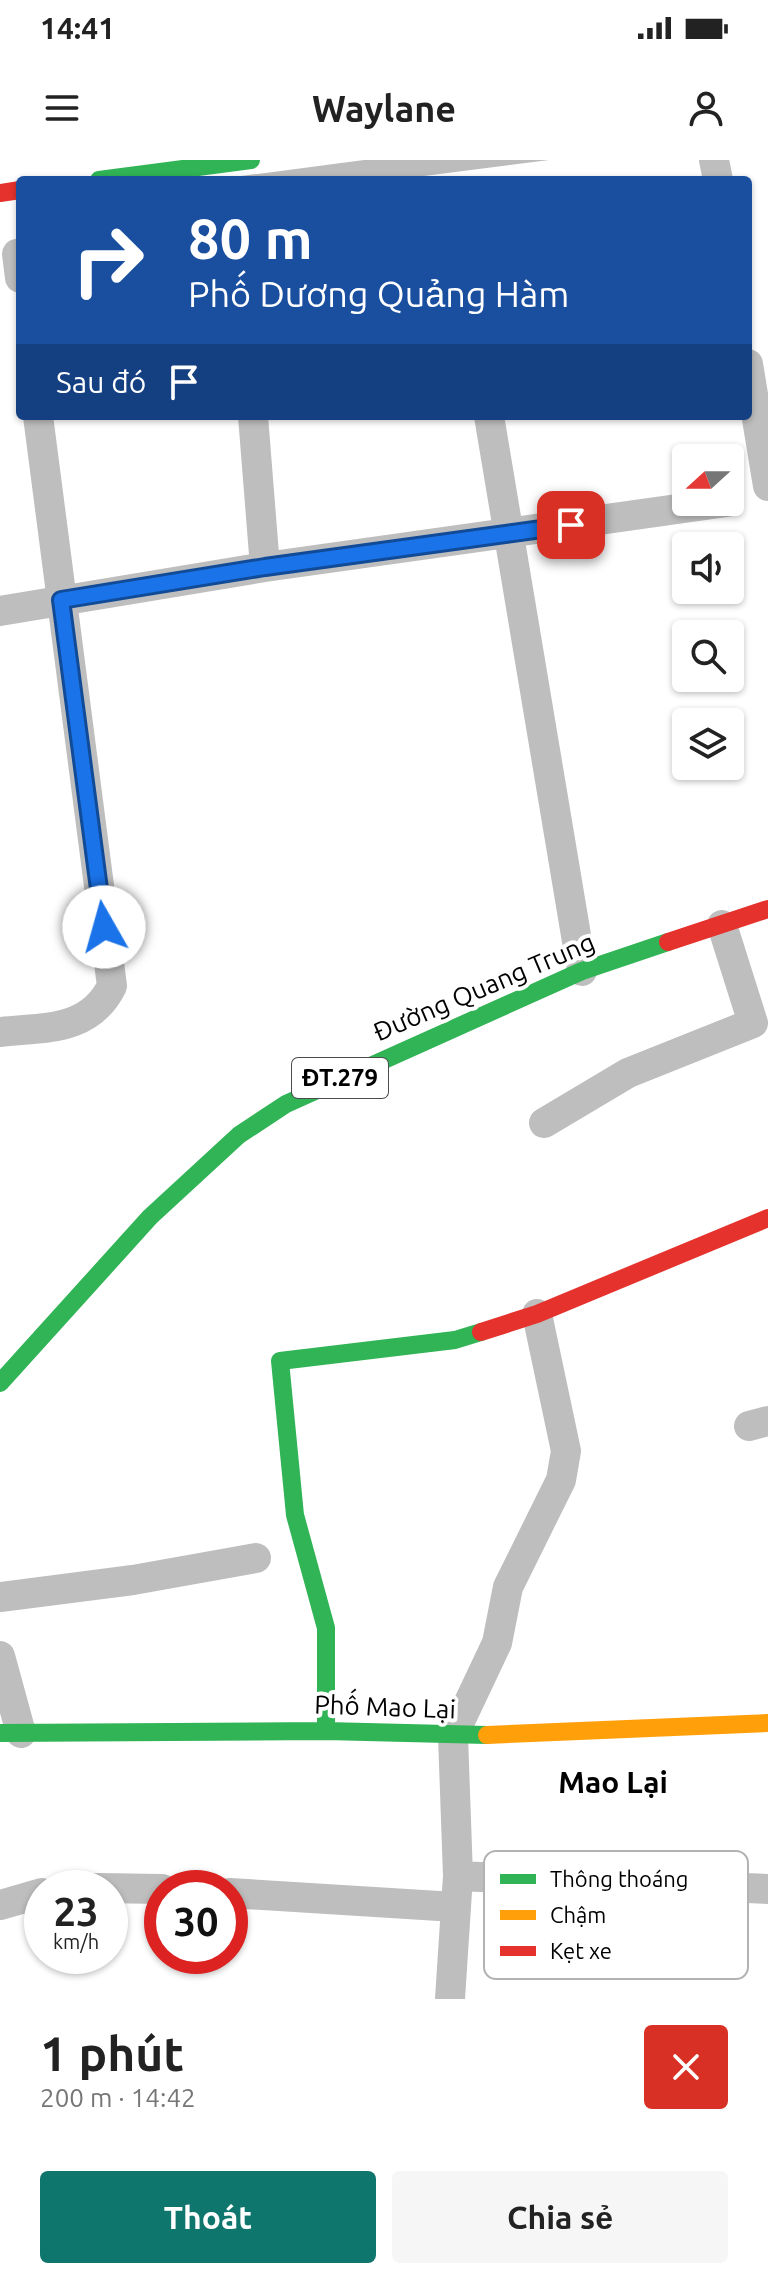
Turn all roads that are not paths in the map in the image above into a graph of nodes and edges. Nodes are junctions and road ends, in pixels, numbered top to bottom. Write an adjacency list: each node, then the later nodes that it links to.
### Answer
1 (251, 160): 2 (street)
2 (129, 176)
3 (752, 388): 7 (street)
4 (38, 420): 13 (street)
5 (253, 420): 12 (street)
6 (490, 420): 11 (street)
7 (768, 486)
8 (768, 496): 9 (street)
9 (744, 500)
10 (672, 510): 11 (street)
11 (509, 535): 12 (street); 17 (street)
12 (265, 567): 13 (street)
13 (61, 600): 14 (street); 18 (street)
14 (0, 611)
15 (768, 909): 16 (street, Đường Quang Trung / ĐT.279)
16 (722, 925): 17 (street, Đường Quang Trung / ĐT.279); 19 (street)
17 (582, 971): 22 (street, Đường Quang Trung / ĐT.279)
18 (0, 1032)
19 (544, 1123)
20 (768, 1218): 21 (street)
21 (537, 1314): 27 (street); 29 (street)
22 (0, 1383)
23 (256, 1558): 24 (street)
24 (0, 1597)
25 (0, 1656): 28 (street)
26 (768, 1723): 29 (street, Phố Mao Lại)
27 (326, 1731): 28 (street, Phố Mao Lại); 29 (street, Phố Mao Lại)
28 (11, 1733)
29 (453, 1736): 30 (street)
30 (458, 1876): 31 (street); 37 (street)
31 (484, 1877)
32 (748, 1888): 33 (street)
33 (768, 1889)
34 (248, 1894): 37 (street)
35 (24, 1898): 36 (street)
36 (0, 1905)
37 (455, 1907): 38 (street)
38 (450, 1999)

